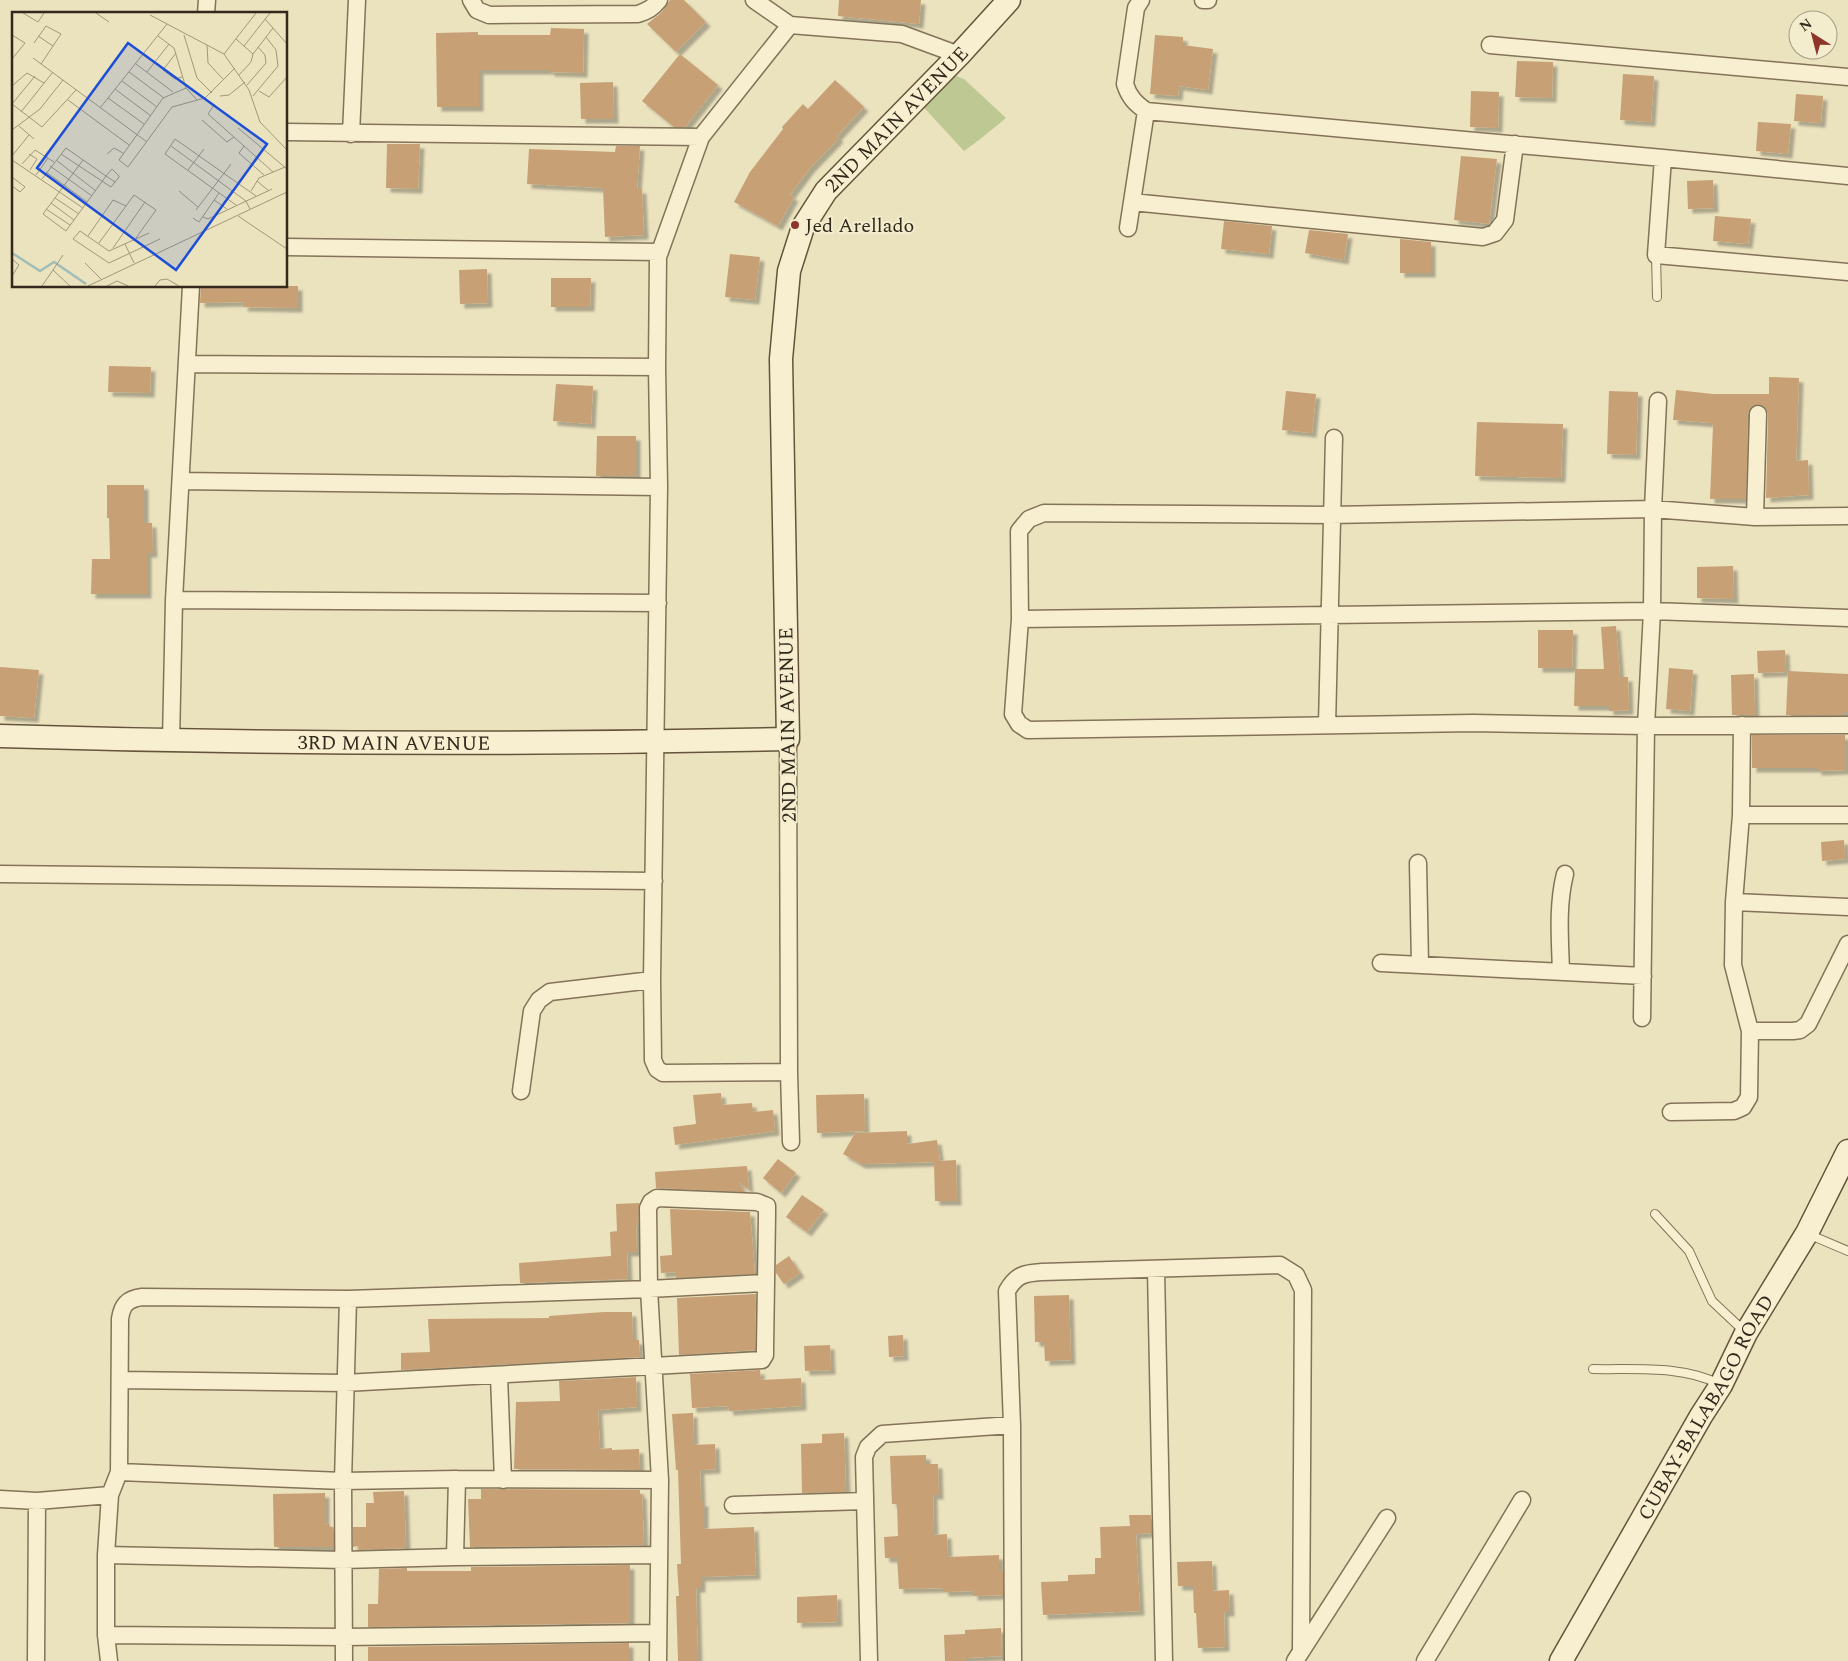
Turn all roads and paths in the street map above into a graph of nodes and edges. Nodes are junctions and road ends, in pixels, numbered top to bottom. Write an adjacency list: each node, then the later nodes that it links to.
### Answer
1 (357, 0): 15 (street)
2 (471, 0): 3 (street)
3 (659, 0)
4 (754, 0): 9 (street)
5 (1009, 0): 11 (street, 2ND MAIN AVENUE)
6 (1141, 0): 13 (street)
7 (1203, 0): 8 (street)
8 (1208, 0)
9 (790, 25): 11 (street); 16 (street)
10 (1490, 45): 12 (street)
11 (959, 55): 50 (street, 2ND MAIN AVENUE)
12 (1848, 77)
13 (1146, 111): 17 (street); 20 (street)
14 (288, 132): 15 (street)
15 (351, 134): 16 (street)
16 (701, 137): 23 (street)
17 (1514, 144): 18 (street); 20 (street)
18 (1663, 158): 19 (street); 24 (street)
19 (1848, 176)
20 (1132, 202): 21 (street)
21 (1128, 228)
22 (288, 247): 23 (street)
23 (660, 252): 29 (street)
24 (1656, 255): 25 (street); 27 (lane)
25 (1848, 272)
26 (191, 288): 28 (street)
27 (1657, 297)
28 (187, 364): 29 (street); 33 (street)
29 (657, 367): 34 (street)
30 (1658, 401): 35 (street)
31 (1758, 414): 38 (street)
32 (1334, 438): 36 (street)
33 (180, 481): 34 (street); 39 (street)
34 (659, 487): 40 (street)
35 (1653, 509): 36 (street); 38 (street); 41 (street)
36 (1331, 515): 42 (street); 44 (street)
37 (1848, 516): 38 (street)
38 (1755, 517)
39 (174, 600): 40 (street); 51 (street)
40 (658, 603): 52 (street)
41 (1652, 611): 42 (street); 43 (street); 48 (street)
42 (1331, 616): 44 (street); 45 (street)
43 (1848, 618)
44 (1020, 619): 45 (street)
45 (1327, 725): 48 (street)
46 (1742, 725): 47 (street); 48 (street); 53 (street)
47 (1848, 725)
48 (1646, 726): 65 (street)
49 (0, 736): 51 (street, 3RD MAIN AVENUE)
50 (788, 739): 52 (street, 3RD MAIN AVENUE); 69 (street, 2ND MAIN AVENUE)
51 (171, 741): 52 (street, 3RD MAIN AVENUE)
52 (656, 742): 58 (street)
53 (1741, 815): 54 (street); 59 (street)
54 (1848, 816)
55 (1418, 863): 63 (street)
56 (0, 874): 58 (street)
57 (1565, 874): 64 (street)
58 (654, 881): 66 (street)
59 (1734, 902): 60 (street); 68 (street)
60 (1848, 907)
61 (1848, 944): 68 (street)
62 (1381, 963): 63 (street)
63 (1420, 964): 64 (street)
64 (1561, 971): 65 (street)
65 (1642, 976): 67 (street)
66 (652, 980): 69 (street); 70 (street)
67 (1642, 1018)
68 (1750, 1031): 71 (street)
69 (789, 1072): 72 (street, 2ND MAIN AVENUE)
70 (521, 1090)
71 (1671, 1112)
72 (791, 1142)
73 (1848, 1151): 75 (street, CUBAY-BALABAGO ROAD)
74 (1655, 1214): 81 (lane)
75 (1806, 1233): 76 (lane); 81 (street, CUBAY-BALABAGO ROAD)
76 (1848, 1251)
77 (1156, 1270): 88 (street); 108 (street); 115 (street)
78 (766, 1284): 79 (street); 79 (street); 82 (street)
79 (649, 1289): 80 (street); 82 (street)
80 (348, 1299): 85 (street); 86 (street)
81 (1746, 1333): 87 (street, CUBAY-BALABAGO ROAD)
82 (652, 1367): 84 (street); 92 (street)
83 (1594, 1369): 87 (lane)
84 (499, 1376): 86 (street); 91 (street)
85 (121, 1380): 86 (street); 89 (street)
86 (345, 1383): 93 (street)
87 (1721, 1385): 117 (street, CUBAY-BALABAGO ROAD)
88 (1012, 1425): 98 (street); 114 (street)
89 (119, 1472): 93 (street); 94 (street)
90 (457, 1478): 91 (street); 93 (street); 103 (street)
91 (503, 1480): 92 (street)
92 (660, 1480): 102 (street)
93 (343, 1481): 104 (street)
94 (110, 1495): 97 (street); 101 (street)
95 (0, 1499): 97 (street)
96 (1522, 1500): 116 (street)
97 (37, 1501): 109 (street)
98 (865, 1501): 99 (street); 113 (street)
99 (733, 1505)
100 (1387, 1518): 108 (street)
101 (106, 1555): 104 (street); 106 (street)
102 (658, 1555): 103 (street); 105 (street)
103 (456, 1557): 104 (street)
104 (343, 1560): 107 (street)
105 (658, 1633): 107 (street); 112 (street)
106 (106, 1635): 107 (street); 110 (street)
107 (343, 1638): 111 (street)
108 (1298, 1656)
109 (36, 1661)
110 (109, 1661)
111 (344, 1661)
112 (658, 1661)
113 (869, 1661)
114 (1013, 1661)
115 (1164, 1661)
116 (1425, 1661)
117 (1561, 1661)

